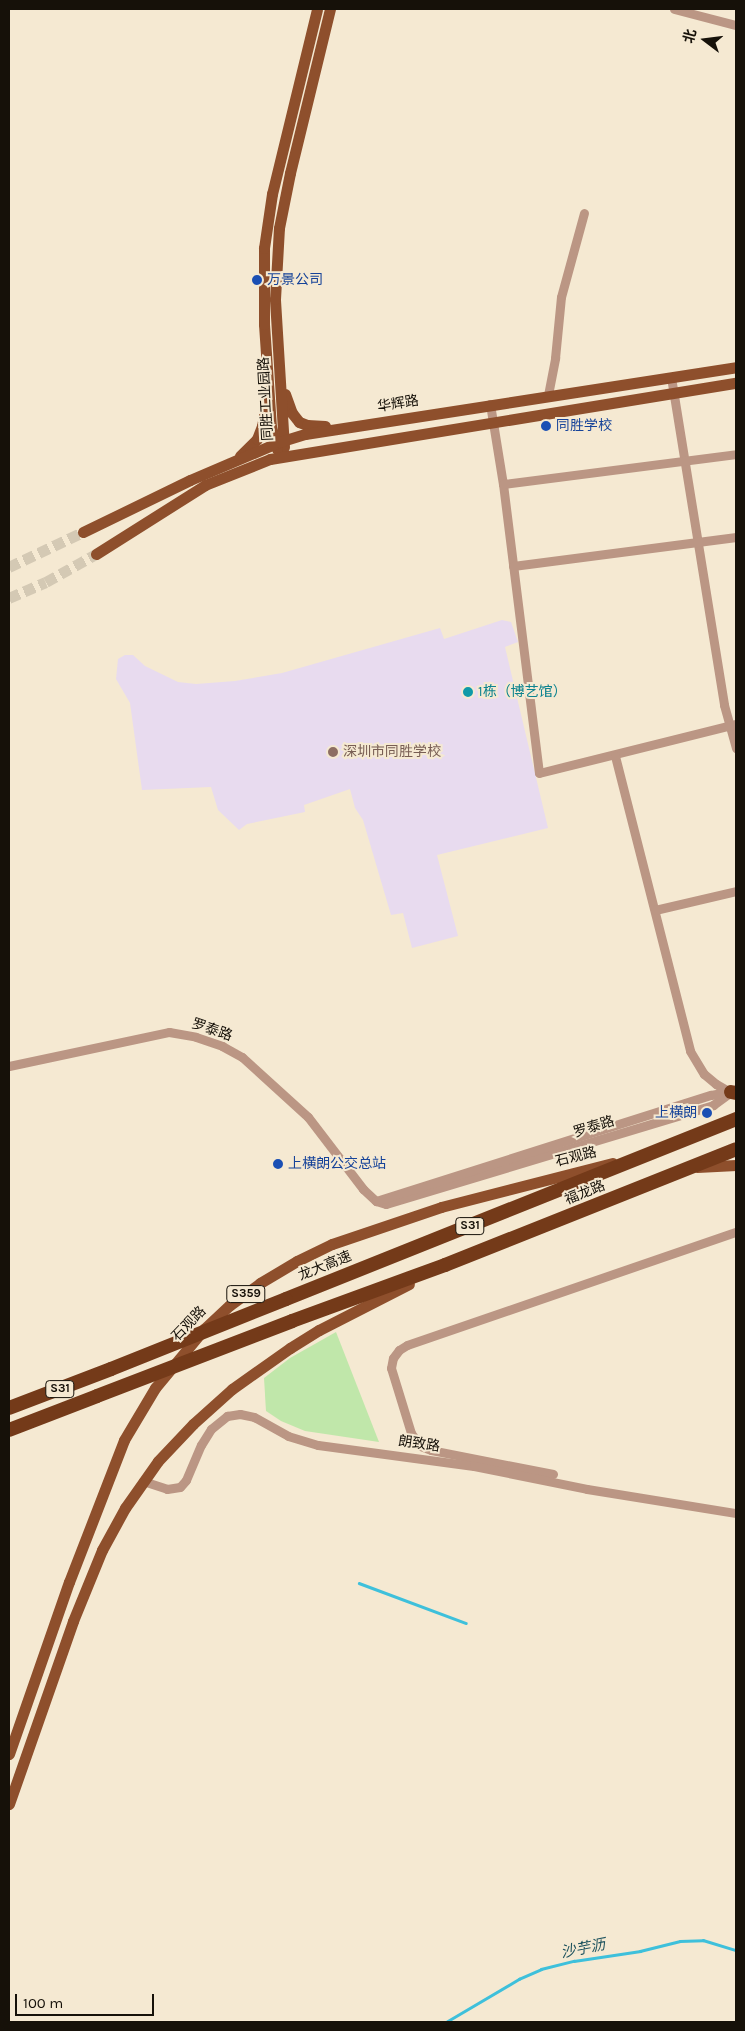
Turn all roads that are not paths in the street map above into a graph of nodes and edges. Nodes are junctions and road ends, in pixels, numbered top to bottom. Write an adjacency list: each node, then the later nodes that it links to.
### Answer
1 (317, 9): 8 (main road, 同胜工业园路)
2 (330, 9): 9 (main road, 同胜工业园路)
3 (674, 9): 4 (street)
4 (736, 25)
5 (584, 213): 12 (street)
6 (736, 367): 7 (main road, 华辉路)
7 (671, 377): 11 (street); 12 (main road, 华辉路)
8 (268, 381): 16 (main road, 同胜工业园路); 20 (main road)
9 (280, 382): 15 (main road); 16 (main road, 同胜工业园路)
10 (736, 383): 11 (main road)
11 (673, 393): 14 (main road); 19 (street)
12 (548, 395): 13 (main road, 华辉路)
13 (490, 404): 14 (street); 15 (main road, 华辉路)
14 (494, 423): 18 (main road); 21 (street)
15 (352, 427): 16 (main road, 华辉路)
16 (279, 442): 18 (main road, 同胜工业园路); 20 (main road, 华辉路)
17 (736, 454): 19 (street)
18 (282, 456): 25 (main road)
19 (684, 460): 21 (street); 24 (street)
20 (233, 462): 22 (main road, 华辉路)
21 (503, 484): 26 (street)
22 (83, 532)
23 (736, 536): 24 (street)
24 (697, 542): 26 (street); 27 (street)
25 (96, 554)
26 (513, 566): 29 (street)
27 (733, 725): 28 (street); 29 (street)
28 (736, 748)
29 (614, 756): 31 (street)
30 (736, 891): 31 (street)
31 (655, 910): 33 (street)
32 (9, 1066): 33 (street, 罗泰路)
33 (734, 1092)
34 (736, 1118): 36 (highway, S31)
35 (736, 1149): 38 (highway, 福龙路 / S31)
36 (653, 1153): 41 (highway, 龙大高速 / S31, bridge); 46 (main road, 石观路 / S359)
37 (736, 1165): 38 (main road)
38 (695, 1167): 40 (highway, 福龙路 / S31)
39 (736, 1232): 43 (street)
40 (445, 1266): 42 (highway, S31, bridge); 44 (main road)
41 (9, 1408)
42 (9, 1430)
43 (552, 1474)
44 (143, 1481): 45 (street, 朗致路); 47 (main road)
45 (736, 1513)
46 (9, 1754)
47 (9, 1804)

